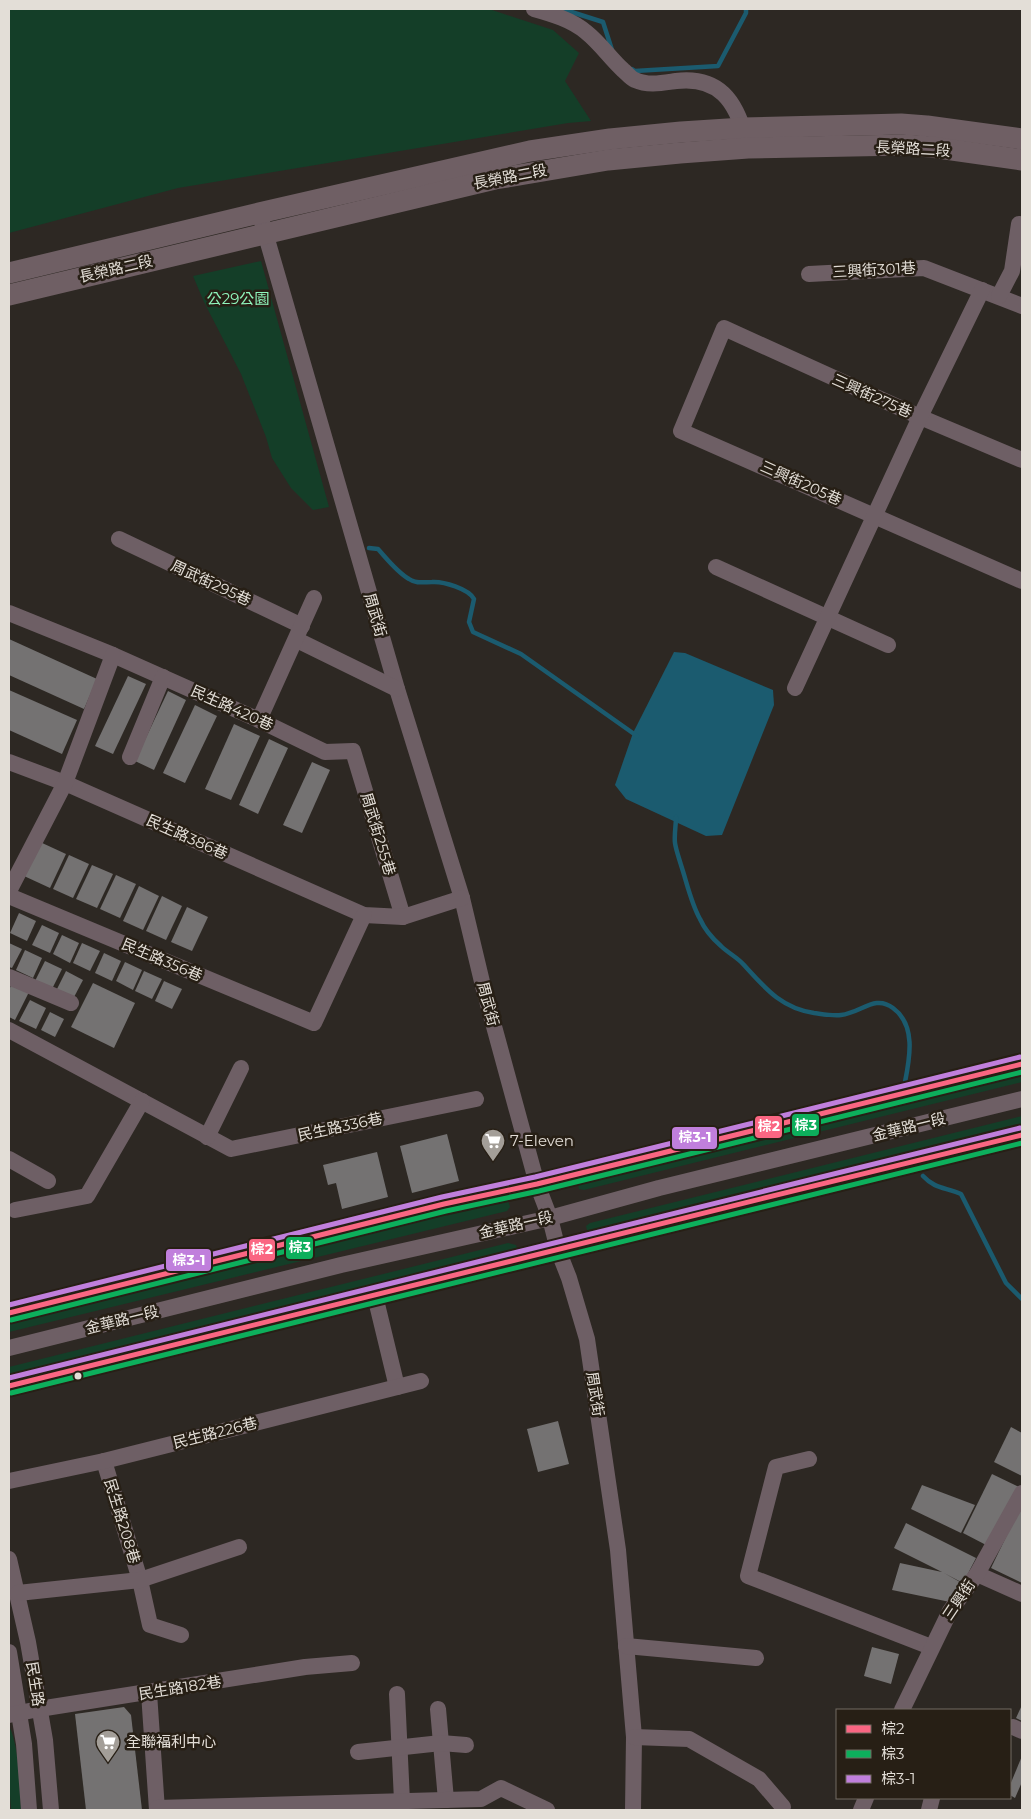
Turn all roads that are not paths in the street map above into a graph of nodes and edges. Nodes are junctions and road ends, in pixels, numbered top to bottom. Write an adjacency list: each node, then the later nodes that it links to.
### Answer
1 (534, 9): 2 (street)
2 (743, 128): 3 (main road, 長榮路二段); 4 (street); 6 (main road, 長榮路二段)
3 (1022, 139)
4 (748, 148): 5 (main road, 長榮路二段); 8 (main road, 長榮路二段)
5 (1022, 160)
6 (259, 213): 8 (street, 周武街); 9 (main road, 長榮路二段)
7 (1019, 224): 13 (street)
8 (265, 234): 12 (main road, 長榮路二段); 30 (street, 周武街)
9 (9, 273)
10 (809, 274): 11 (street, 三興街301巷)
11 (982, 290): 13 (street, 三興街301巷); 16 (street)
12 (9, 295)
13 (1000, 296): 14 (street, 三興街301巷)
14 (1022, 306)
15 (724, 328): 16 (street, 三興街275巷); 18 (street, 三興街205巷)
16 (920, 417): 17 (street, 三興街275巷); 18 (street)
17 (1022, 460)
18 (874, 516): 21 (street, 三興街205巷); 24 (street)
19 (119, 539): 25 (street, 周武街295巷)
20 (716, 568): 24 (street)
21 (1022, 581)
22 (314, 598): 25 (street)
23 (9, 613): 27 (street, 民生路420巷)
24 (827, 618): 26 (street); 29 (street)
25 (300, 633): 30 (street, 周武街295巷); 31 (street)
26 (888, 645)
27 (113, 655): 28 (street, 民生路420巷); 35 (street)
28 (163, 677): 31 (street, 民生路420巷); 33 (street)
29 (795, 688)
30 (397, 689): 38 (street, 周武街)
31 (259, 720): 32 (street, 民生路420巷)
32 (353, 751): 40 (street, 周武街255巷)
33 (130, 757)
34 (9, 762): 35 (street, 民生路386巷)
35 (65, 783): 36 (street); 39 (street, 民生路386巷)
36 (9, 891)
37 (9, 896): 39 (street, 民生路356巷)
38 (462, 898): 40 (street); 53 (street, 周武街)
39 (364, 915): 40 (street)
40 (403, 917)
41 (9, 977): 42 (street)
42 (71, 1003)
43 (9, 1030): 48 (street, 民生路336巷)
44 (1022, 1064): 53 (street)
45 (241, 1068): 50 (street)
46 (476, 1099): 50 (street, 民生路336巷)
47 (1022, 1099): 55 (street, 金華路一段)
48 (142, 1101): 50 (street, 民生路336巷); 54 (street)
49 (1022, 1135): 56 (street)
50 (207, 1137)
51 (9, 1159): 52 (street)
52 (48, 1181)
53 (537, 1184): 55 (street, 周武街); 58 (street)
54 (15, 1210)
55 (550, 1218): 56 (street, 周武街); 59 (street, 金華路一段)
56 (558, 1250): 57 (street); 74 (street, 周武街)
57 (375, 1296): 61 (street); 62 (street)
58 (9, 1313)
59 (9, 1348)
60 (421, 1381): 62 (street, 民生路226巷)
61 (9, 1386)
62 (397, 1387): 64 (street, 民生路226巷)
63 (809, 1459): 75 (street)
64 (104, 1461): 65 (street, 民生路226巷); 70 (street, 民生路208巷)
65 (9, 1481)
66 (1022, 1493): 69 (street, 三興街)
67 (239, 1548): 70 (street, 民生路208巷)
68 (9, 1558): 71 (street, 民生路)
69 (977, 1574): 72 (street); 75 (street, 三興街)
70 (140, 1580): 71 (street, 民生路208巷); 73 (street, 民生路208巷)
71 (18, 1593): 81 (street, 民生路)
72 (1022, 1594)
73 (181, 1634)
74 (626, 1646): 77 (street); 85 (street, 周武街)
75 (931, 1647): 83 (street, 三興街)
76 (9, 1652): 84 (street, 民生路)
77 (756, 1658)
78 (352, 1663): 79 (street, 民生路182巷)
79 (148, 1692): 81 (street, 民生路182巷); 94 (street)
80 (397, 1694): 88 (street)
81 (39, 1709): 84 (street, 民生路182巷); 96 (street, 民生路)
82 (438, 1709): 86 (street)
83 (902, 1709)
84 (14, 1714): 95 (street, 民生路)
85 (634, 1738): 93 (street); 98 (street, 周武街)
86 (441, 1743): 87 (street); 88 (street); 90 (street)
87 (466, 1745)
88 (400, 1747): 89 (street); 91 (street)
89 (358, 1752)
90 (446, 1800): 91 (street); 92 (street)
91 (402, 1801): 94 (street)
92 (480, 1804): 97 (street)
93 (778, 1808)
94 (157, 1809)
95 (29, 1810)
96 (51, 1810)
97 (547, 1810)
98 (632, 1810)

